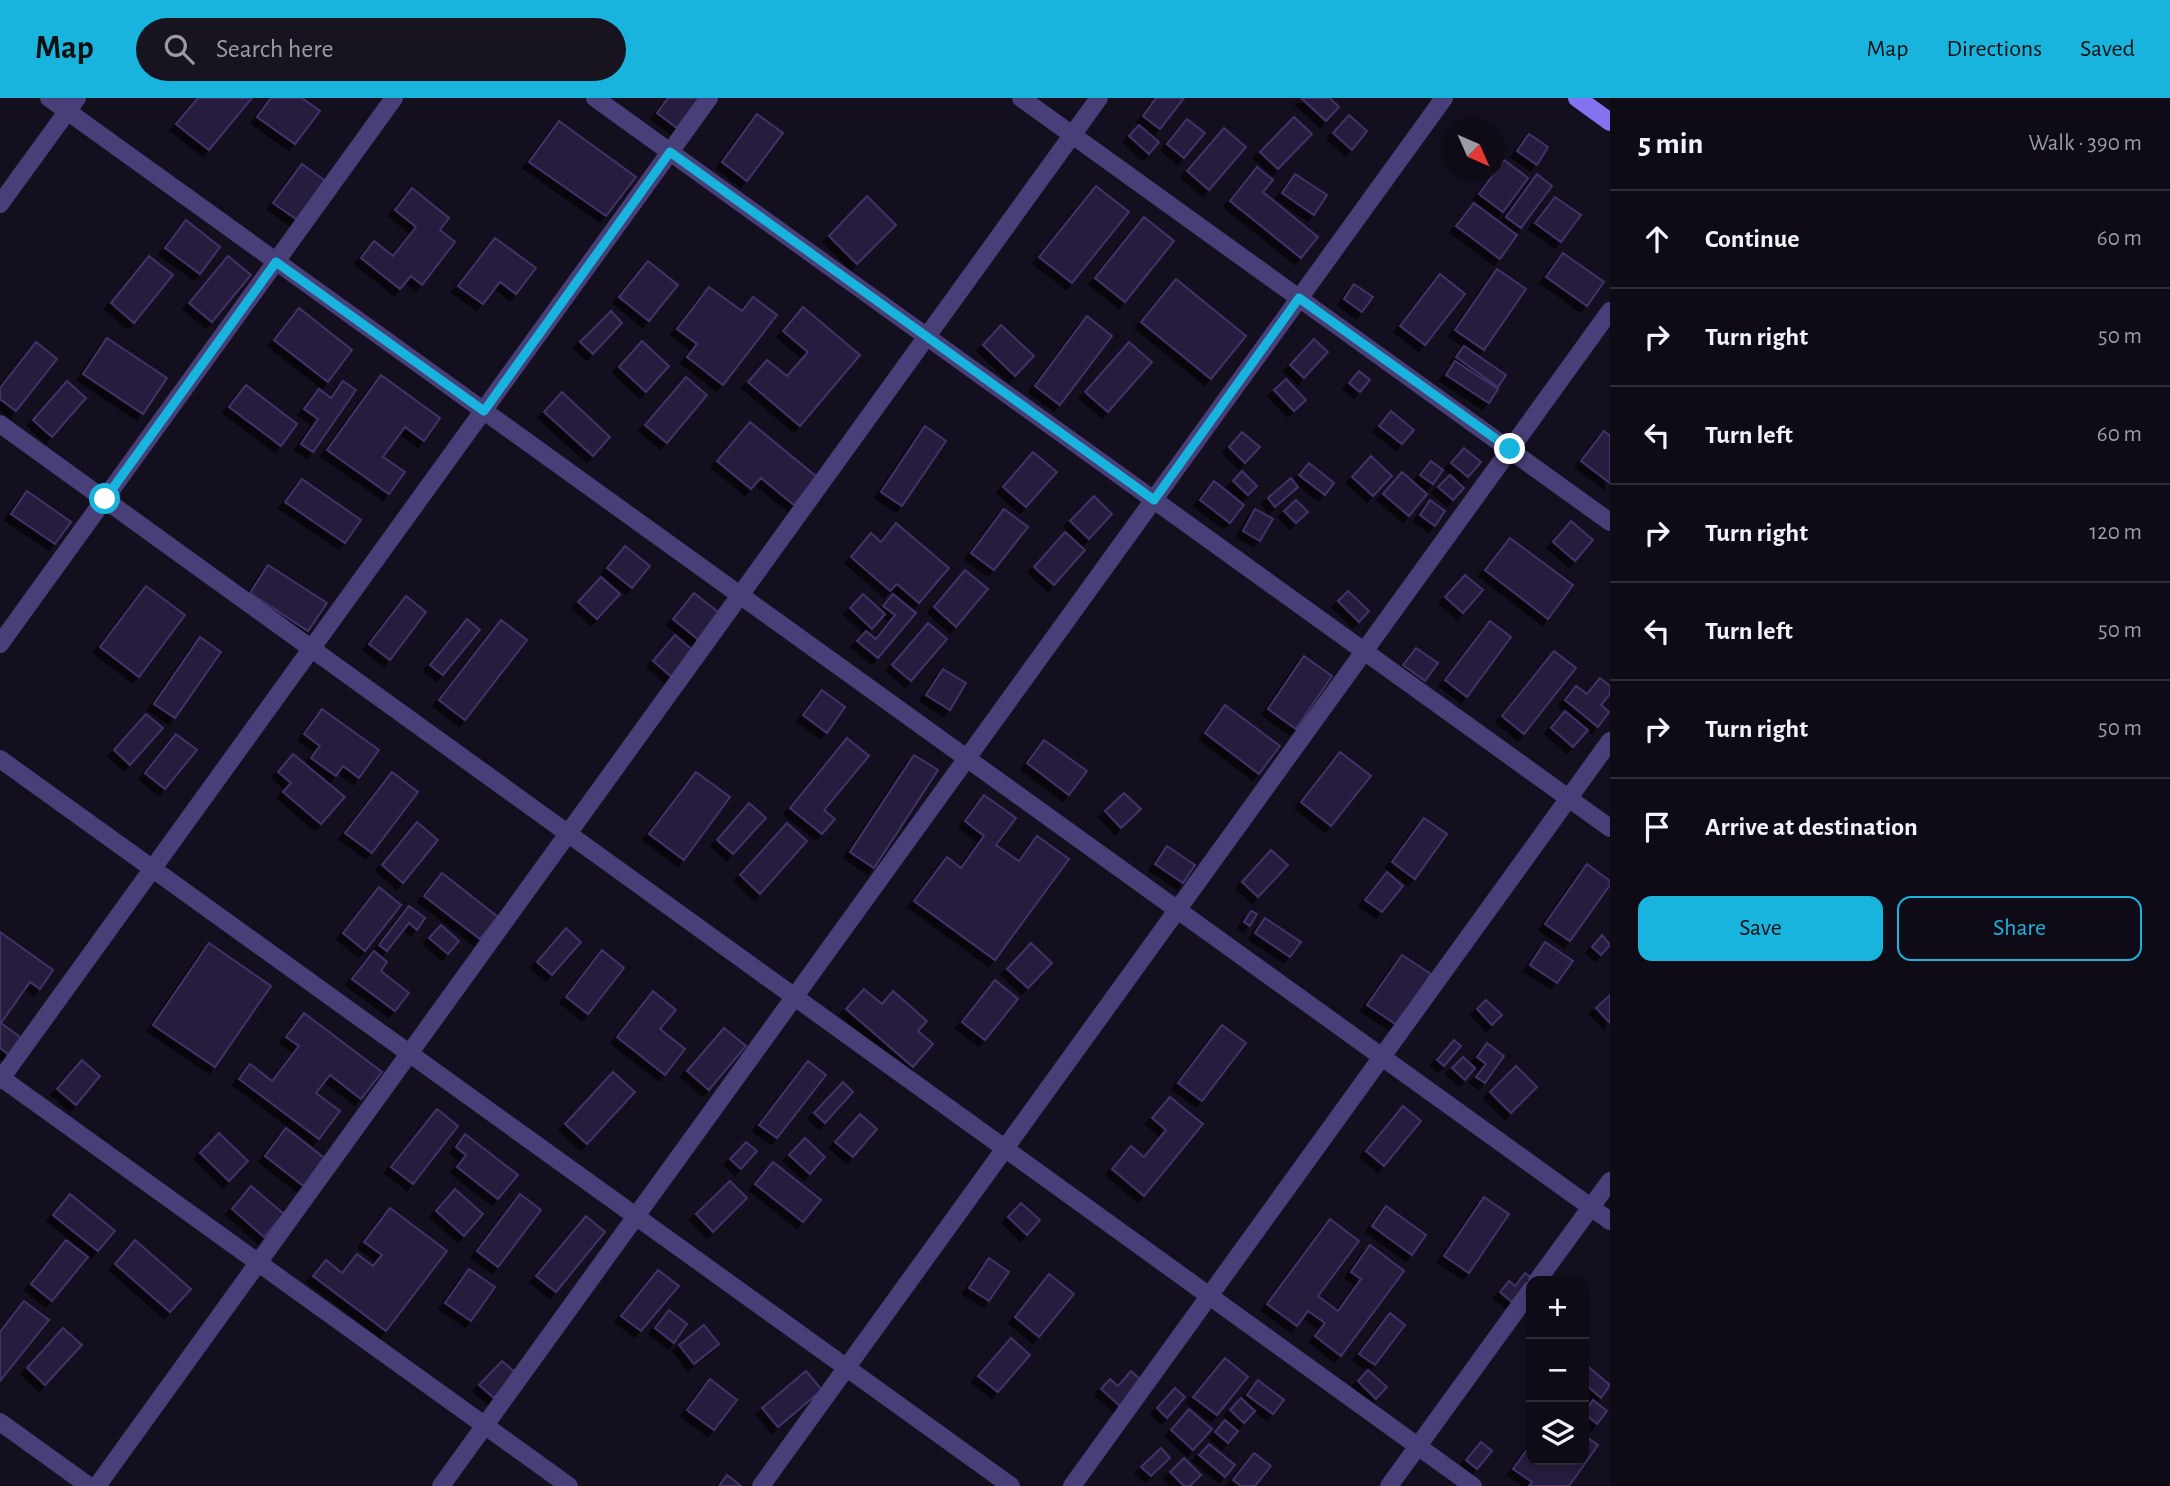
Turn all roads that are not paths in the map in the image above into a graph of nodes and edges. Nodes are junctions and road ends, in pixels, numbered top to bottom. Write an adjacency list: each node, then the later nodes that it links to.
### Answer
1 (48, 98): 9 (street)
2 (394, 98): 14 (street)
3 (595, 98): 12 (street)
4 (709, 98): 12 (street)
5 (1021, 98): 11 (street)
6 (1099, 98): 11 (street)
7 (1444, 98): 15 (street)
8 (1577, 98): 10 (main road)
9 (72, 105): 13 (street); 14 (street)
10 (1610, 121)
11 (1072, 135): 15 (street); 17 (street)
12 (670, 152): 17 (street); 18 (street)
13 (0, 205)
14 (276, 262): 18 (street); 21 (street)
15 (1299, 298): 20 (street); 22 (street)
16 (1610, 311): 20 (street)
17 (927, 337): 22 (street); 24 (street)
18 (484, 411): 24 (street); 26 (street)
19 (0, 424): 21 (street)
20 (1510, 449): 23 (street); 27 (street)
21 (105, 499): 25 (street); 26 (street)
22 (1154, 500): 27 (street); 30 (street)
23 (1610, 522)
24 (740, 595): 30 (street); 33 (street)
25 (0, 644)
26 (312, 649): 33 (street); 34 (street)
27 (1364, 651): 31 (street); 35 (street)
28 (1610, 741): 31 (street)
29 (0, 759): 34 (street)
30 (967, 759): 35 (street); 36 (street)
31 (1569, 798): 32 (street); 38 (street)
32 (1610, 828)
33 (568, 833): 36 (street); 37 (street)
34 (152, 869): 37 (street); 39 (street)
35 (1177, 910): 38 (street); 40 (street)
36 (795, 997): 40 (street); 43 (street)
37 (409, 1053): 43 (street); 45 (street)
38 (1382, 1057): 42 (street); 47 (street)
39 (0, 1078): 45 (street)
40 (1005, 1149): 47 (street); 49 (street)
41 (1610, 1181): 42 (street)
42 (1591, 1208): 44 (street); 46 (street)
43 (636, 1216): 49 (street); 51 (street)
44 (1610, 1221)
45 (258, 1262): 51 (street); 54 (street)
46 (1541, 1276)
47 (1209, 1296): 52 (street); 59 (street)
48 (1526, 1297): 52 (street)
49 (846, 1368): 57 (street); 58 (street)
50 (0, 1422): 53 (street)
51 (485, 1425): 55 (street); 56 (street)
52 (1418, 1446): 60 (street); 61 (street)
53 (89, 1486)
54 (97, 1486)
55 (442, 1486)
56 (569, 1486)
57 (761, 1486)
58 (1011, 1486)
59 (1072, 1486)
60 (1389, 1486)
61 (1473, 1486)

